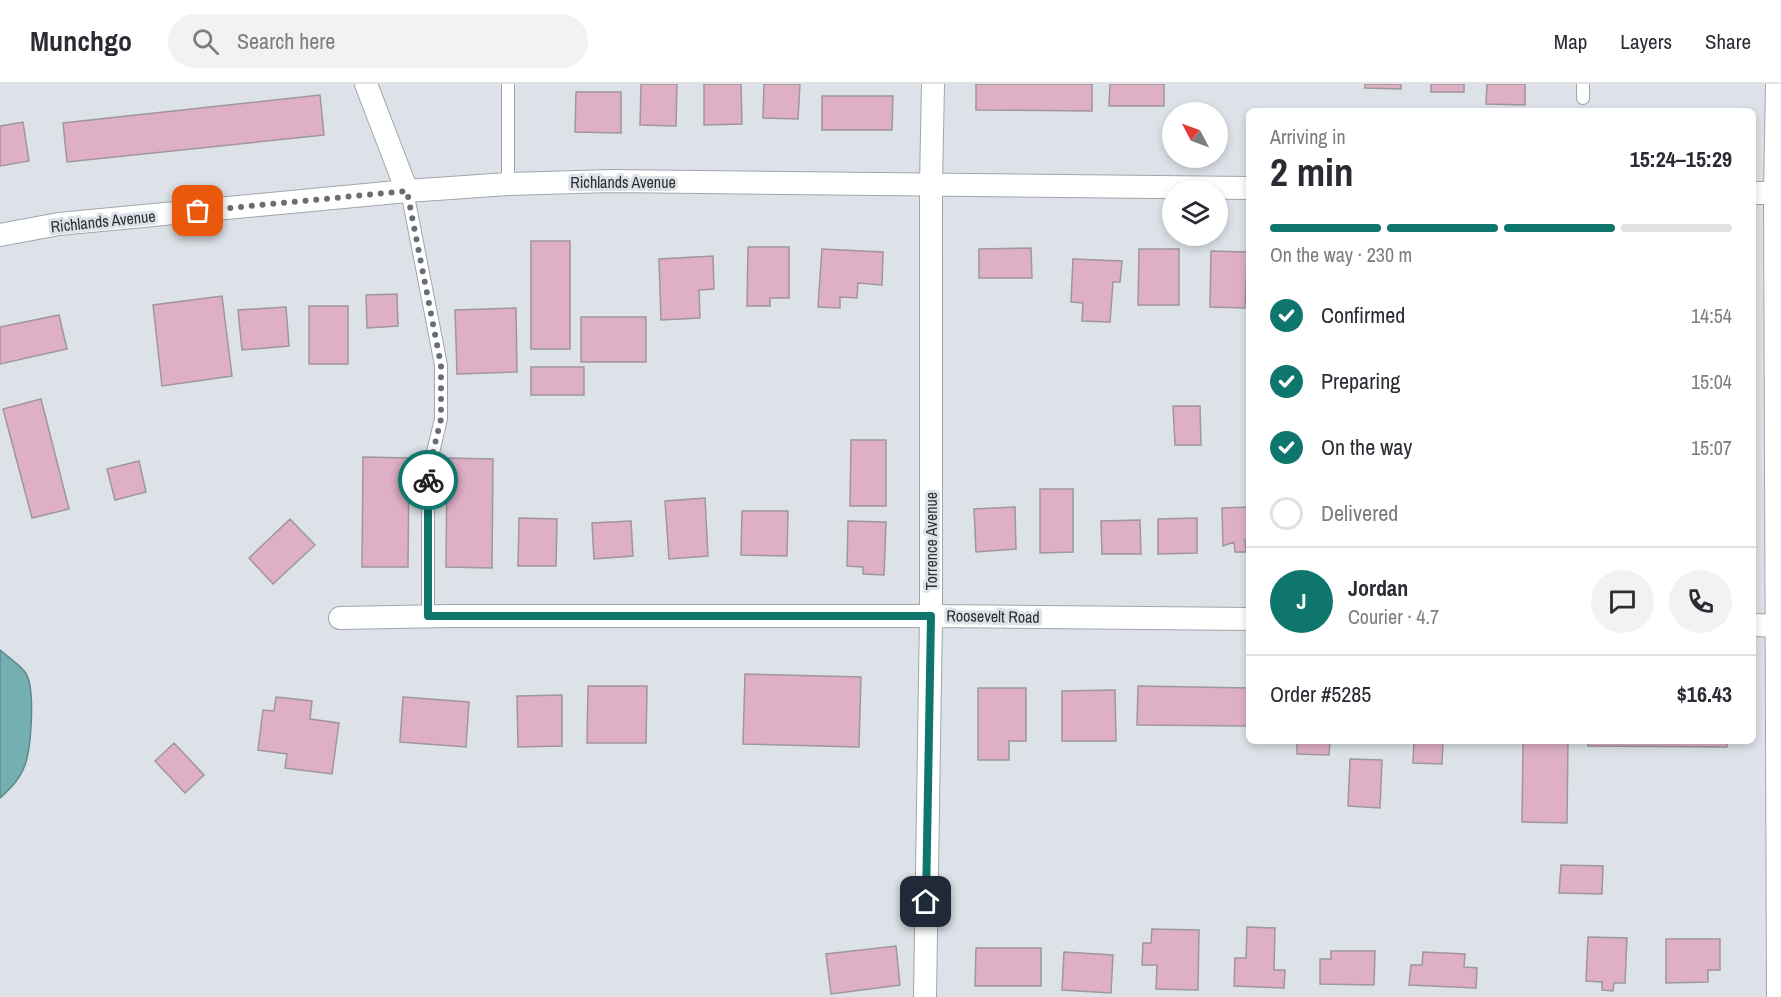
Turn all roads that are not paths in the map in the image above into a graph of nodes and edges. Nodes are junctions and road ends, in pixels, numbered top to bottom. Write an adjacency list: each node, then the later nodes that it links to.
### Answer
1 (366, 84): 10 (street)
2 (508, 84): 7 (lane)
3 (933, 84): 8 (street, Torrence Avenue)
4 (1583, 84): 6 (lane)
5 (1777, 84): 11 (street)
6 (1582, 98)
7 (508, 184): 8 (street, Richlands Avenue); 10 (street, Richlands Avenue)
8 (931, 184): 9 (street, Richlands Avenue); 14 (street, Torrence Avenue)
9 (1246, 188)
10 (407, 191): 12 (street, Richlands Avenue); 13 (lane)
11 (1770, 193): 18 (street)
12 (0, 235)
13 (428, 616): 14 (street, Roosevelt Road); 15 (street, Roosevelt Road)
14 (931, 616): 16 (street, Roosevelt Road); 19 (street, Torrence Avenue)
15 (340, 618)
16 (1246, 619)
17 (1756, 625): 18 (street)
18 (1779, 626): 20 (street)
19 (925, 997)
20 (1778, 997)

